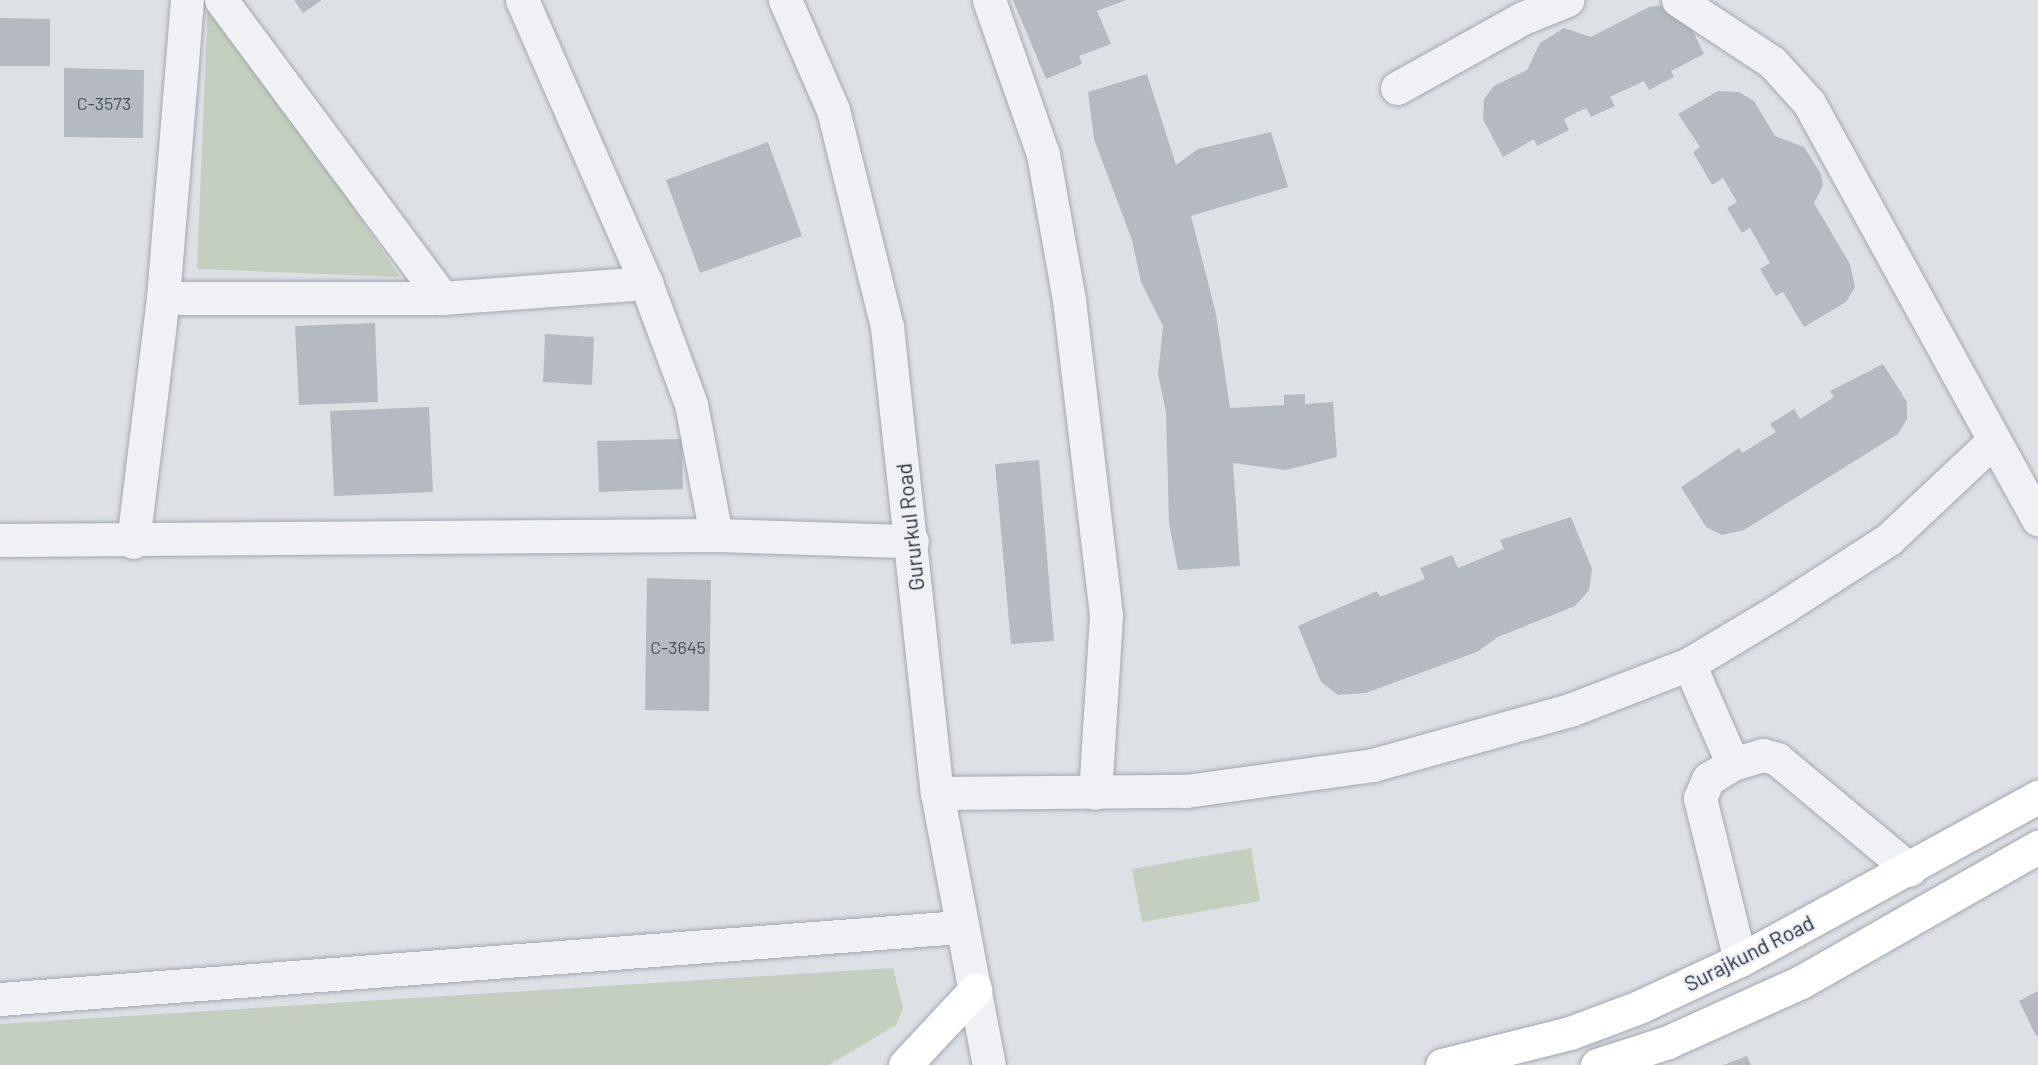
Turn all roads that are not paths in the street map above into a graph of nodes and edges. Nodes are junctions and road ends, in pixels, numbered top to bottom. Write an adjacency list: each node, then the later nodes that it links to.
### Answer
1 (187, 0): 10 (street)
2 (221, 0): 11 (street)
3 (522, 0): 9 (street)
4 (785, 0): 16 (street, Gururkul Road)
5 (989, 0): 21 (street)
6 (1567, 0): 8 (street)
7 (1678, 0): 12 (street)
8 (1397, 88)
9 (646, 283): 11 (street); 14 (street)
10 (163, 298): 11 (street); 17 (street)
11 (442, 298)
12 (1994, 440): 13 (street); 18 (street)
13 (2038, 519)
14 (716, 535): 16 (street); 17 (street)
15 (0, 540): 17 (street)
16 (912, 540): 20 (street, Gururkul Road)
17 (133, 542)
18 (1689, 664): 19 (street); 21 (street)
19 (1733, 764): 24 (street); 26 (street)
20 (938, 793): 21 (street); 25 (street, Gururkul Road)
21 (1095, 793)
22 (2038, 796): 24 (main road, Surajkund Road)
23 (2038, 847): 32 (main road)
24 (1910, 870): 26 (main road, Surajkund Road)
25 (959, 927): 27 (street, Gururkul Road); 28 (street)
26 (1740, 960): 31 (main road, Surajkund Road)
27 (975, 990): 29 (main road); 30 (street, Gururkul Road)
28 (0, 999)
29 (905, 1065)
30 (989, 1065)
31 (1442, 1065)
32 (1598, 1065)

